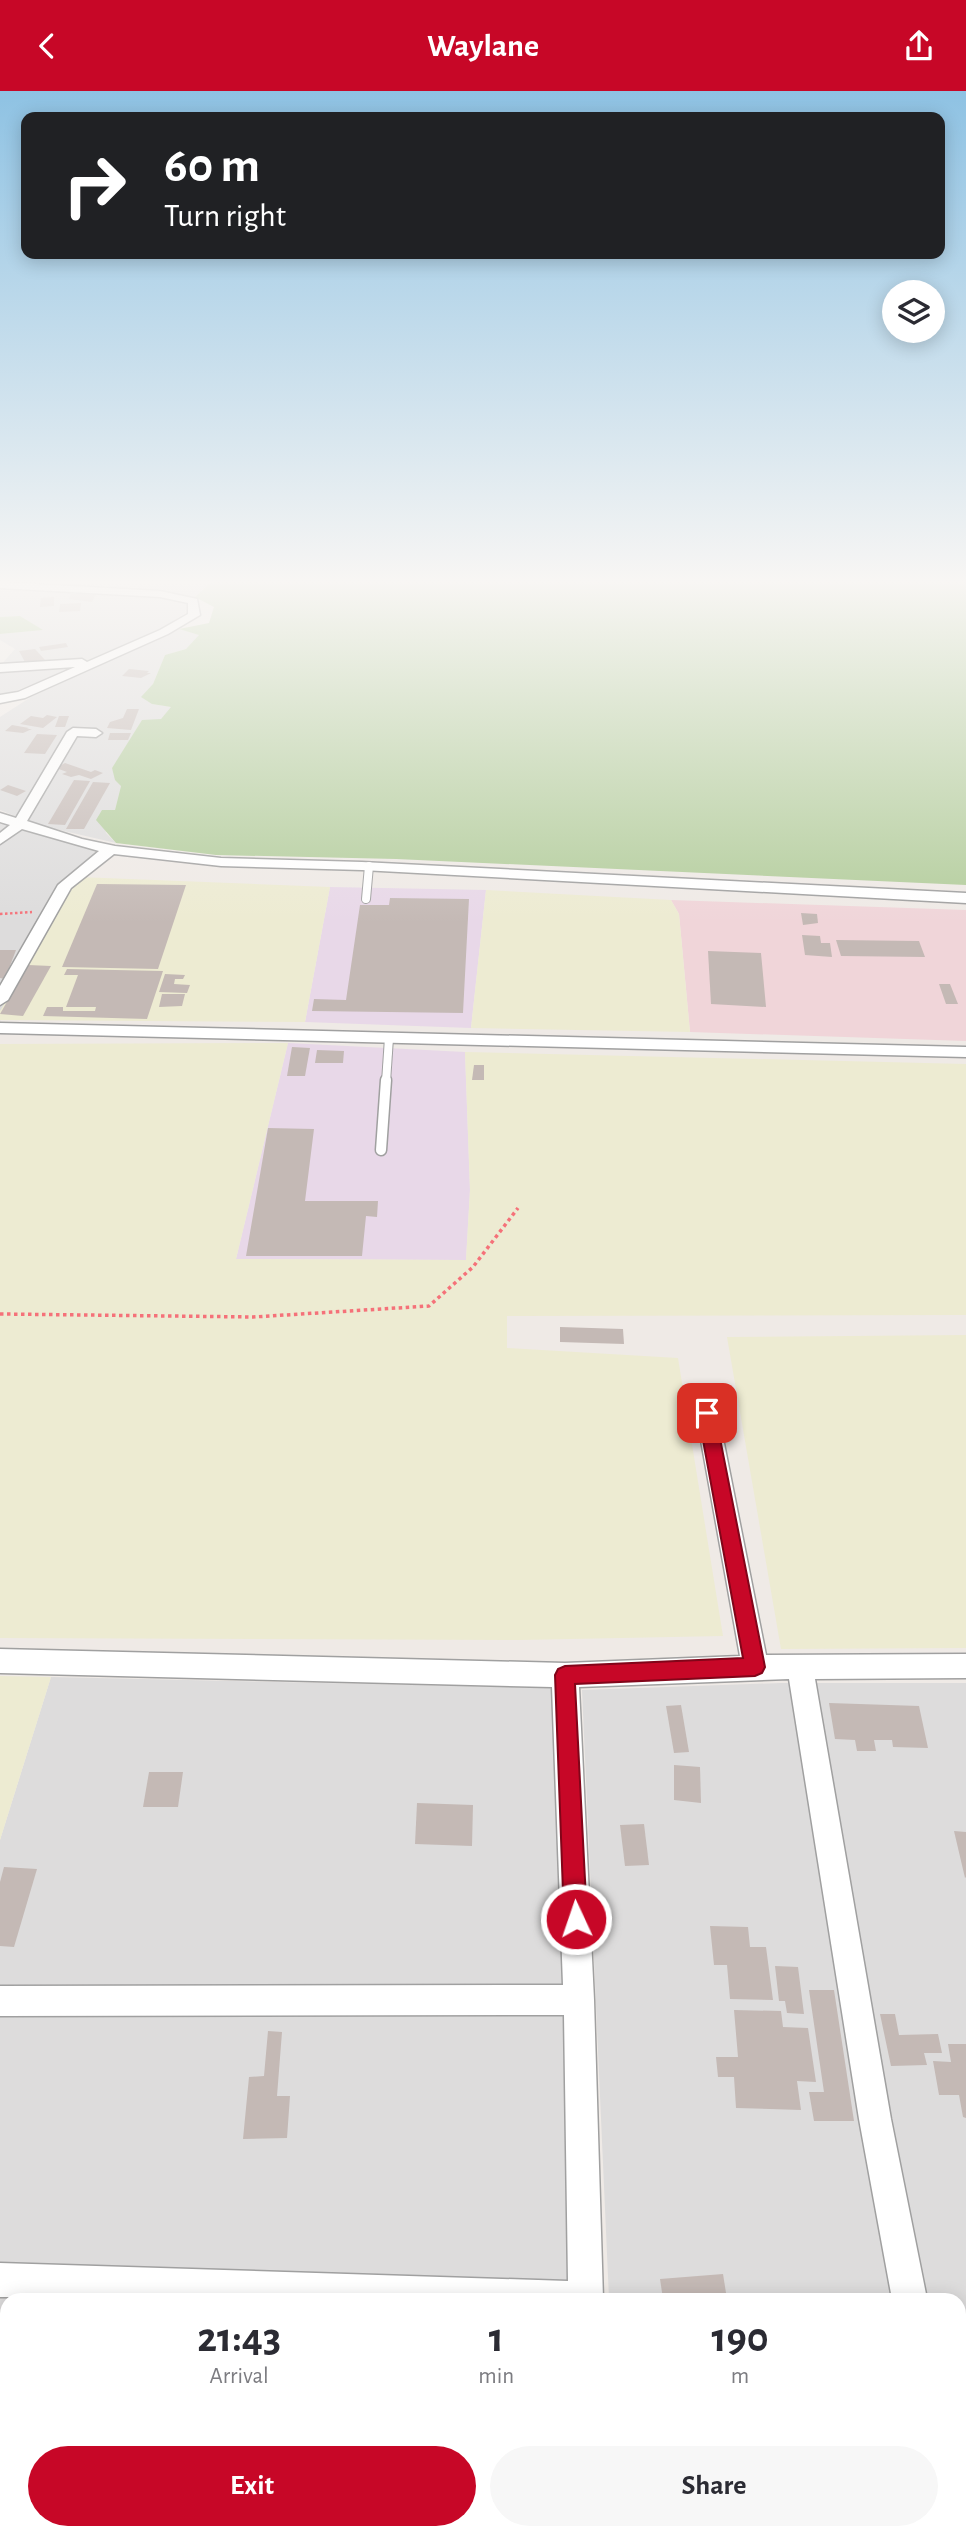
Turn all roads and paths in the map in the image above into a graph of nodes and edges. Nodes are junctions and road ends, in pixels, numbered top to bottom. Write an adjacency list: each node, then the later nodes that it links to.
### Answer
1 (21, 695): 2 (street); 3 (street)
2 (0, 699)
3 (0, 709)
4 (96, 733): 6 (street)
5 (0, 817): 6 (street)
6 (19, 824): 7 (street); 8 (street)
7 (0, 839)
8 (111, 849): 9 (street); 12 (street)
9 (369, 866): 10 (street); 11 (lane)
10 (966, 898)
11 (366, 899)
12 (51, 910): 13 (path); 14 (street)
13 (0, 914)
14 (0, 1000)
15 (0, 1028): 16 (street)
16 (389, 1038): 17 (street); 18 (lane)
17 (966, 1052)
18 (381, 1150)
19 (518, 1208): 20 (path)
20 (0, 1314)
21 (707, 1413): 25 (street)
22 (0, 1661): 26 (street)
23 (966, 1665): 24 (street)
24 (800, 1666): 25 (street); 32 (street)
25 (755, 1667): 26 (street)
26 (565, 1675): 27 (street)
27 (579, 2000): 28 (street); 31 (street)
28 (0, 2001)
29 (0, 2280): 30 (street)
30 (401, 2293)
31 (586, 2293)
32 (909, 2293)

